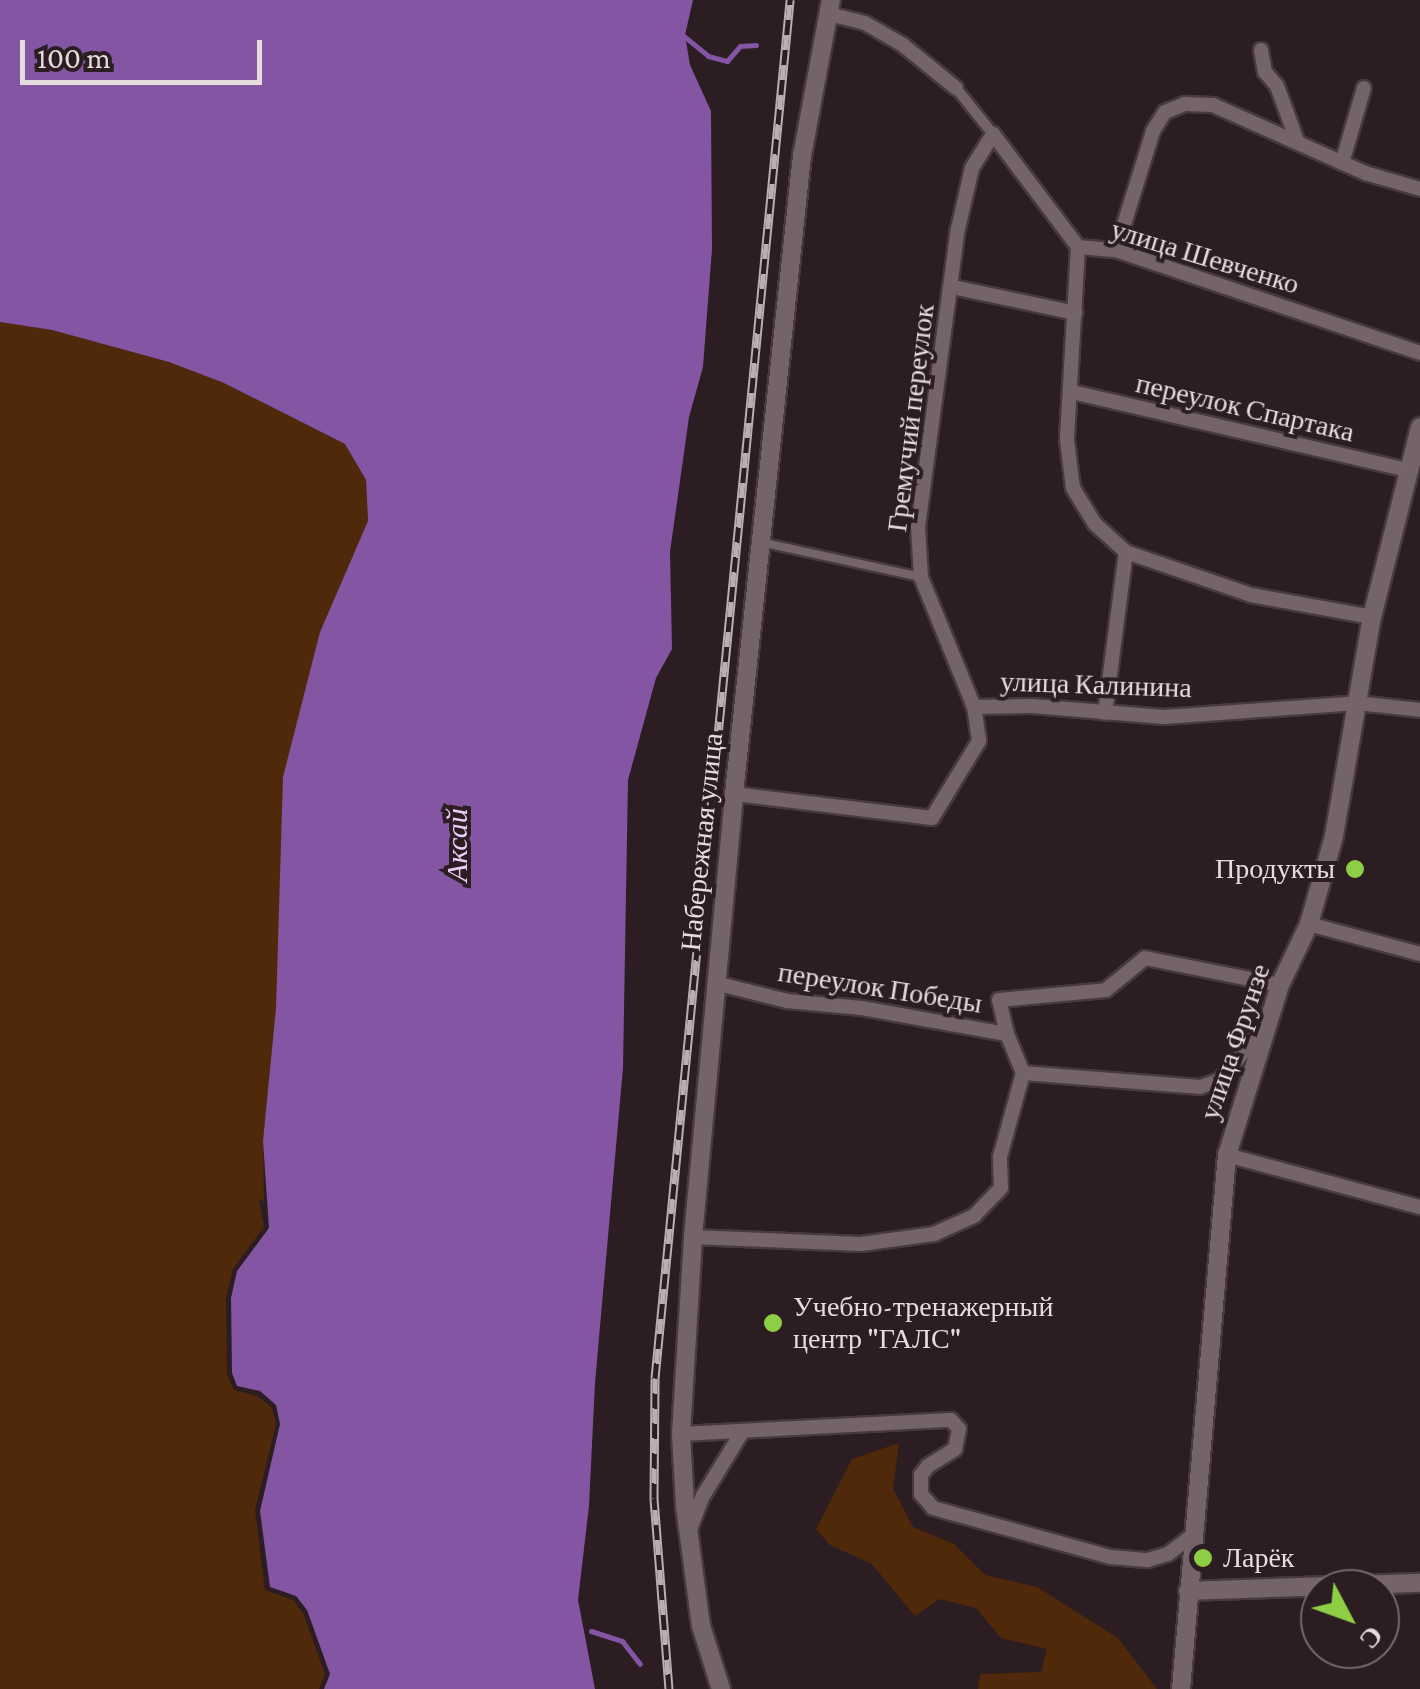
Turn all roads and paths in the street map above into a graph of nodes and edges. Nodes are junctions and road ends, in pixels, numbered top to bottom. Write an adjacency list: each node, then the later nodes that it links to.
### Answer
1 (830, 7): 3 (street, улица Шевченко); 17 (street, Набережная улица)
2 (1261, 50): 6 (street)
3 (956, 88): 5 (street, улица Шевченко)
4 (1364, 88): 7 (street)
5 (993, 134): 9 (street, улица Шевченко); 11 (street, Гремучий переулок)
6 (1296, 138): 7 (street); 10 (street)
7 (1342, 164): 8 (street)
8 (1420, 189)
9 (1078, 247): 10 (street, улица Шевченко); 12 (street)
10 (1116, 250): 13 (street, улица Шевченко)
11 (953, 287): 12 (street); 19 (street, Гремучий переулок)
12 (1075, 313): 14 (street)
13 (1420, 353)
14 (1072, 392): 16 (street, переулок Спартака); 18 (street)
15 (1420, 426): 16 (street, улица Фрунзе)
16 (1408, 470): 20 (street, улица Фрунзе)
17 (760, 542): 19 (lane); 25 (street, Набережная улица)
18 (1126, 552): 20 (street); 24 (street)
19 (921, 577): 22 (street, Гремучий переулок)
20 (1372, 617): 21 (street, улица Фрунзе)
21 (1357, 703): 23 (street, улица Калинина); 24 (street, улица Калинина); 26 (street, улица Фрунзе)
22 (974, 707): 24 (street, улица Калинина); 25 (street, улица Калинина)
23 (1420, 710)
24 (1106, 713)
25 (734, 794): 28 (street, Набережная улица)
26 (1309, 924): 27 (street); 29 (street, улица Фрунзе)
27 (1420, 954)
28 (716, 983): 31 (street, переулок Победы); 35 (street, Набережная улица)
29 (1280, 985): 30 (street, улица Фрунзе); 31 (street, переулок Победы)
30 (1267, 1024): 32 (street); 33 (street, улица Фрунзе)
31 (1007, 1034): 32 (street)
32 (1024, 1073): 35 (street)
33 (1227, 1155): 34 (street); 39 (street, улица Фрунзе)
34 (1420, 1207)
35 (693, 1237): 37 (street, Набережная улица)
36 (742, 1432): 37 (street); 38 (street); 39 (street)
37 (681, 1434): 38 (street, Набережная улица)
38 (688, 1535): 42 (street, Набережная улица)
39 (1192, 1536): 41 (street, улица Фрунзе)
40 (1420, 1583): 41 (street)
41 (1188, 1591): 43 (street, улица Фрунзе)
42 (722, 1689)
43 (1181, 1689)

